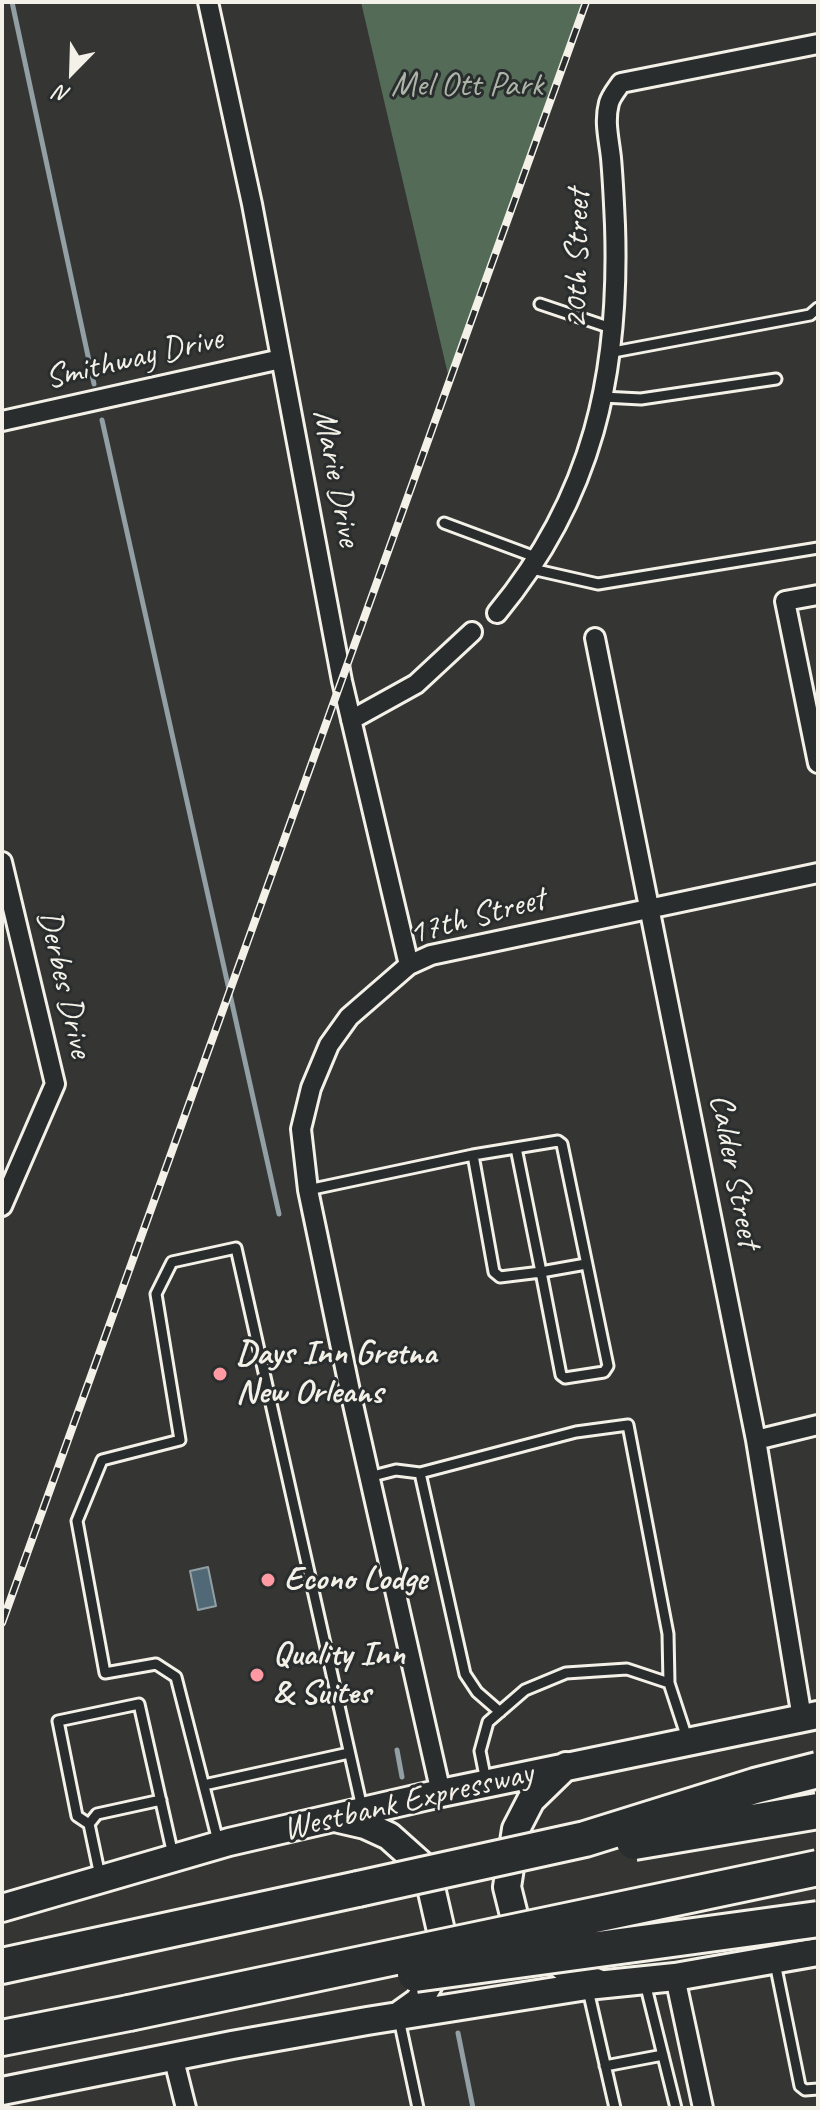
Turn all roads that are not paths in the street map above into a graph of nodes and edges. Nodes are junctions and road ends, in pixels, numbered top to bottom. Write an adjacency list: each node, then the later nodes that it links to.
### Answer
1 (208, 2): 7 (street, Marie Drive)
2 (818, 44): 5 (street, 20th Street)
3 (540, 304): 5 (lane)
4 (818, 308): 6 (lane)
5 (611, 328): 6 (street, 20th Street)
6 (608, 353): 9 (street, 20th Street)
7 (281, 359): 10 (street, Smithway Drive); 18 (street, Marie Drive)
8 (776, 379): 9 (lane)
9 (603, 397): 13 (street, 20th Street)
10 (2, 421)
11 (444, 523): 13 (lane)
12 (818, 548): 13 (lane)
13 (535, 563): 15 (street, 20th Street)
14 (818, 595): 19 (street)
15 (497, 613)
16 (472, 632): 18 (street)
17 (595, 638): 22 (street, Calder Street)
18 (351, 720): 23 (street, Marie Drive)
19 (818, 763)
20 (2, 862): 27 (street, Derbes Drive)
21 (818, 873): 22 (street, 17th Street)
22 (648, 908): 23 (street, 17th Street); 31 (street, Calder Street)
23 (409, 965): 26 (street, 17th Street)
24 (516, 1148): 25 (lane); 28 (lane); 29 (lane)
25 (473, 1155): 26 (lane); 29 (lane)
26 (308, 1190): 33 (street, 17th Street)
27 (2, 1206)
28 (586, 1264): 29 (lane); 29 (lane)
29 (541, 1272)
30 (818, 1425): 31 (street)
31 (756, 1440): 36 (street, Calder Street)
32 (420, 1473): 33 (lane); 34 (lane); 35 (lane)
33 (369, 1477): 43 (street, 17th Street)
34 (669, 1683): 35 (lane); 37 (lane)
35 (500, 1712): 41 (lane)
36 (810, 1717): 37 (main road, Westbank Expressway)
37 (688, 1741): 39 (main road, Westbank Expressway)
38 (349, 1753): 42 (lane); 42 (lane); 45 (lane)
39 (566, 1766): 41 (main road, Westbank Expressway); 61 (main road)
40 (818, 1770): 53 (highway, bridge)
41 (486, 1783): 43 (main road, Westbank Expressway)
42 (204, 1785): 49 (lane)
43 (441, 1793): 45 (main road, Westbank Expressway)
44 (161, 1800): 48 (lane); 48 (lane); 50 (lane)
45 (363, 1811): 47 (main road, Westbank Expressway)
46 (818, 1811): 53 (highway, bridge)
47 (335, 1818): 49 (main road, Westbank Expressway); 63 (main road)
48 (89, 1824): 52 (lane)
49 (219, 1845): 50 (main road, Westbank Expressway)
50 (174, 1858): 52 (main road, Westbank Expressway)
51 (818, 1868): 62 (highway, bridge)
52 (101, 1879): 54 (main road, Westbank Expressway)
53 (358, 1889): 58 (highway)
54 (2, 1908)
55 (818, 1919): 62 (highway, bridge)
56 (818, 1952): 57 (main road)
57 (774, 1960): 59 (main road); 68 (lane)
58 (2, 1966)
59 (675, 1977): 60 (main road); 74 (street)
60 (644, 1980): 61 (main road); 65 (lane)
61 (594, 1985): 63 (main road); 67 (lane)
62 (129, 2013): 64 (highway)
63 (398, 2016): 66 (main road); 71 (lane)
64 (2, 2038)
65 (663, 2055): 67 (lane); 73 (lane)
66 (173, 2056): 69 (main road); 70 (street)
67 (605, 2066): 72 (lane)
68 (818, 2089)
69 (3, 2094)
70 (186, 2108)
71 (418, 2108)
72 (615, 2108)
73 (676, 2108)
74 (703, 2108)

